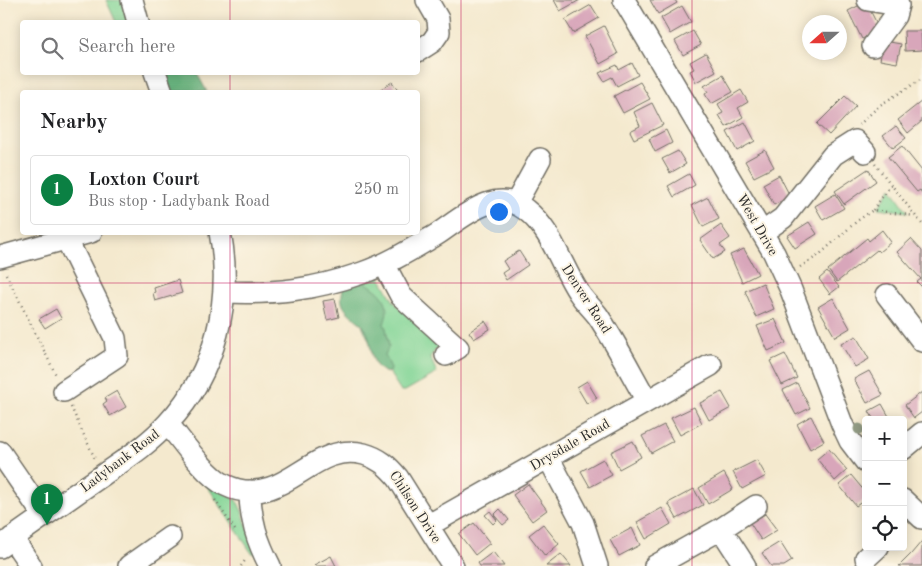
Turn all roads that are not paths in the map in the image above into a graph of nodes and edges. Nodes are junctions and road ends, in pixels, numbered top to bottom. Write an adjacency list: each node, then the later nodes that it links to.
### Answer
1 (132, 0): 6 (street)
2 (427, 0): 8 (street)
3 (624, 0): 14 (street, West Drive)
4 (868, 0): 5 (street)
5 (903, 2): 7 (street)
6 (137, 20)
7 (873, 46)
8 (420, 50)
9 (156, 75): 10 (street)
10 (161, 90)
11 (860, 146): 14 (street)
12 (540, 159): 13 (street)
13 (516, 203): 19 (street); 26 (street, Denver Road)
14 (763, 232): 32 (street, West Drive)
15 (82, 235): 17 (street)
16 (220, 235): 20 (street, Ladybank Road)
17 (67, 240): 18 (street); 25 (street)
18 (2, 264)
19 (384, 264): 20 (street); 23 (street)
20 (224, 292): 27 (street, Ladybank Road)
21 (887, 295): 22 (street)
22 (922, 341)
23 (446, 355)
24 (711, 365): 26 (street, Drysdale Road)
25 (64, 391)
26 (647, 401): 31 (street, Drysdale Road)
27 (168, 424): 33 (street, Chilson Drive); 35 (street, Ladybank Road)
28 (922, 433): 29 (street)
29 (907, 446)
30 (0, 452): 35 (street)
31 (548, 457): 36 (street, Drysdale Road); 44 (street)
32 (865, 461)
33 (250, 491): 36 (street, Chilson Drive); 42 (street)
34 (756, 506): 37 (street)
35 (44, 516): 39 (street, Ladybank Road)
36 (429, 526): 43 (street, Chilson Drive)
37 (721, 529): 45 (street); 46 (street)
38 (170, 537): 41 (street)
39 (6, 542): 40 (street)
40 (31, 566)
41 (129, 566)
42 (270, 566)
43 (452, 566)
44 (597, 566)
45 (655, 566)
46 (745, 566)

